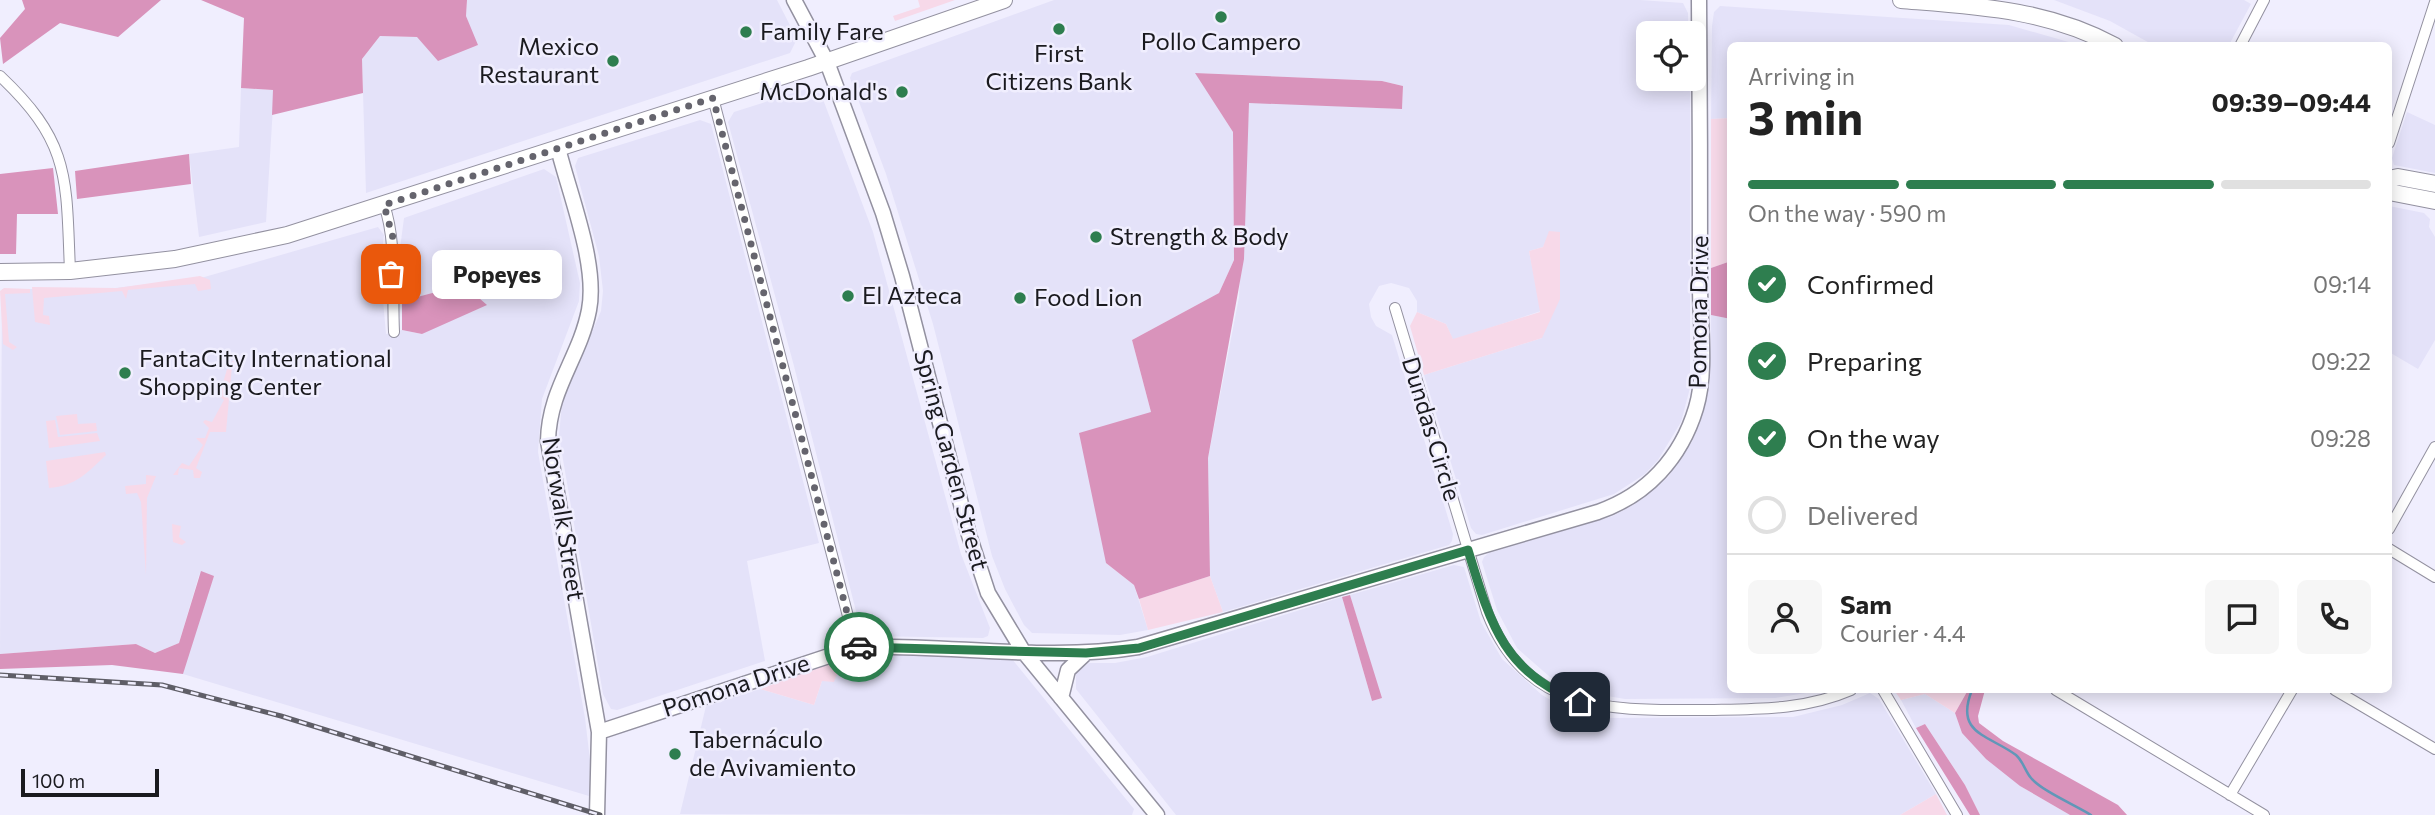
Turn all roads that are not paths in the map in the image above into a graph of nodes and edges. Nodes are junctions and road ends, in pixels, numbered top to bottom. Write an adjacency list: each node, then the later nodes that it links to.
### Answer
1 (794, 0): 9 (street, Spring Garden Street)
2 (1004, 0): 9 (main road)
3 (1699, 0): 25 (street, Pomona Drive)
4 (1900, 0): 7 (main road)
5 (2264, 0): 8 (street)
6 (2435, 2): 12 (street)
7 (2107, 42)
8 (2241, 42)
9 (827, 62): 11 (main road); 29 (street, Spring Garden Street)
10 (0, 76): 19 (street)
11 (713, 98): 13 (main road); 28 (street)
12 (2392, 134)
13 (558, 148): 18 (main road); 37 (street, Norwalk Street)
14 (2392, 178): 15 (main road)
15 (2435, 184)
16 (2392, 193): 17 (main road)
17 (2435, 201)
18 (384, 205): 19 (main road); 22 (street)
19 (70, 271): 20 (main road)
20 (0, 272)
21 (1395, 308): 25 (street, Dundas Circle)
22 (394, 332)
23 (2435, 447): 24 (street)
24 (2392, 524)
25 (1468, 550): 30 (street, Pomona Drive); 31 (street, Dundas Circle)
26 (2392, 551): 27 (street)
27 (2435, 577)
28 (856, 647): 29 (street, Pomona Drive); 37 (street, Pomona Drive)
29 (1023, 651): 30 (street, Pomona Drive); 36 (street, Spring Garden Street)
30 (1086, 653): 36 (street)
31 (1843, 693)
32 (1885, 693): 42 (street)
33 (2061, 693): 39 (street)
34 (2290, 693): 39 (street)
35 (2340, 693): 38 (street)
36 (1061, 698): 41 (street, Spring Garden Street)
37 (599, 732): 40 (street, Norwalk Street)
38 (2435, 749)
39 (2230, 795): 43 (street)
40 (597, 815)
41 (1157, 815)
42 (1957, 815)
43 (2264, 815)

